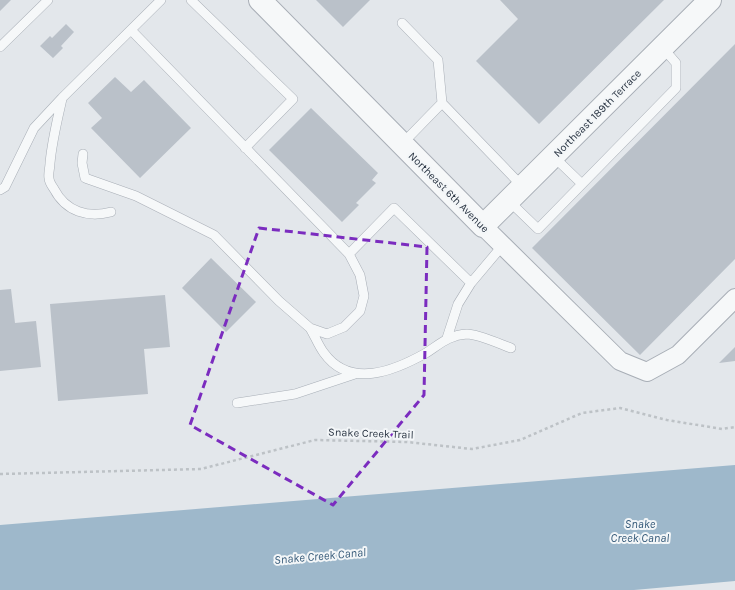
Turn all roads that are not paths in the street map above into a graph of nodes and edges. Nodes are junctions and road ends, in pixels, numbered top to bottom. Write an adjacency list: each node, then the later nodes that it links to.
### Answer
1 (48, 0): 8 (lane)
2 (161, 0): 7 (lane)
3 (191, 0): 13 (lane)
4 (260, 0): 12 (street, Northeast 6th Avenue)
5 (710, 0): 9 (street, Northeast 189th Terrace)
6 (402, 23): 11 (lane)
7 (131, 30): 10 (lane); 13 (lane)
8 (0, 48)
9 (663, 48): 15 (street, Northeast 189th Terrace); 16 (lane)
10 (62, 98): 17 (lane); 19 (lane)
11 (442, 103): 12 (lane); 18 (lane)
12 (402, 144): 20 (street, Northeast 6th Avenue)
13 (245, 148): 22 (lane)
14 (83, 154): 25 (lane)
15 (553, 156): 16 (lane); 18 (street, Northeast 189th Terrace)
16 (582, 184): 18 (lane)
17 (0, 190)
18 (516, 194): 20 (street, Northeast 189th Terrace)
19 (111, 212)
20 (483, 226): 21 (street, Northeast 6th Avenue)
21 (503, 245): 23 (lane); 24 (street, Northeast 6th Avenue)
22 (349, 254): 23 (lane); 25 (lane)
23 (471, 283): 26 (lane)
24 (735, 298)
25 (310, 328): 28 (lane)
26 (447, 338): 27 (lane); 28 (lane)
27 (511, 348)
28 (355, 374): 29 (lane)
29 (237, 403)

